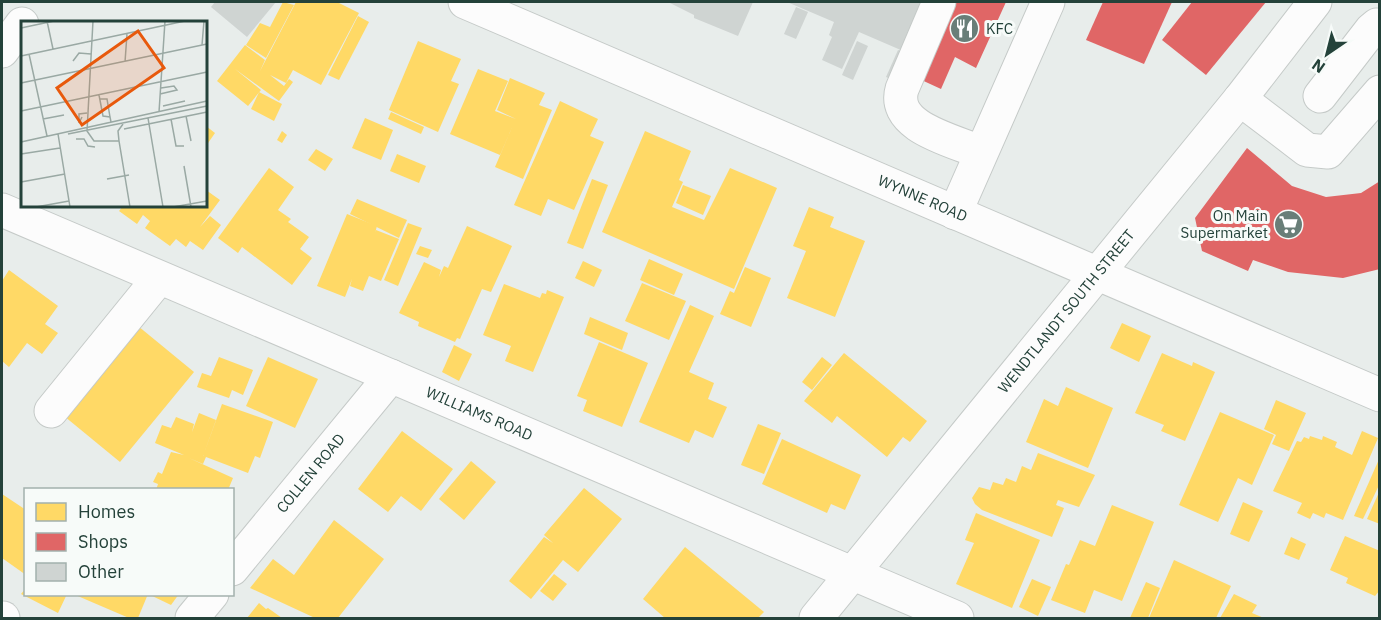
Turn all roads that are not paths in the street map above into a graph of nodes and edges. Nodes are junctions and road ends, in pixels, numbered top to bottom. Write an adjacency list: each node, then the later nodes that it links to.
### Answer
1 (40, 2): 6 (street)
2 (465, 2): 15 (street, WYNNE ROAD)
3 (939, 2): 13 (street)
4 (1048, 2): 13 (street)
5 (1315, 2): 12 (street, WENDTLANDT SOUTH STREET)
6 (25, 21)
7 (21, 26): 9 (street)
8 (1380, 27): 11 (street)
9 (2, 51)
10 (1380, 92): 12 (street)
11 (1320, 96)
12 (1240, 99): 16 (street, WENDTLANDT SOUTH STREET)
13 (980, 152): 15 (street)
14 (2, 210): 17 (street, WILLIAMS ROAD)
15 (955, 213): 16 (street, WYNNE ROAD)
16 (1096, 273): 19 (street, WYNNE ROAD); 22 (street, WENDTLANDT SOUTH STREET)
17 (159, 278): 18 (street, WILLIAMS ROAD); 20 (street)
18 (391, 376): 21 (street, COLLEN ROAD); 22 (street, WILLIAMS ROAD)
19 (1380, 395)
20 (51, 411)
21 (234, 567)
22 (852, 574): 25 (street, WENDTLANDT SOUTH STREET); 26 (street, WILLIAMS ROAD)
23 (210, 596): 24 (street)
24 (192, 618)
25 (816, 618)
26 (957, 618)

